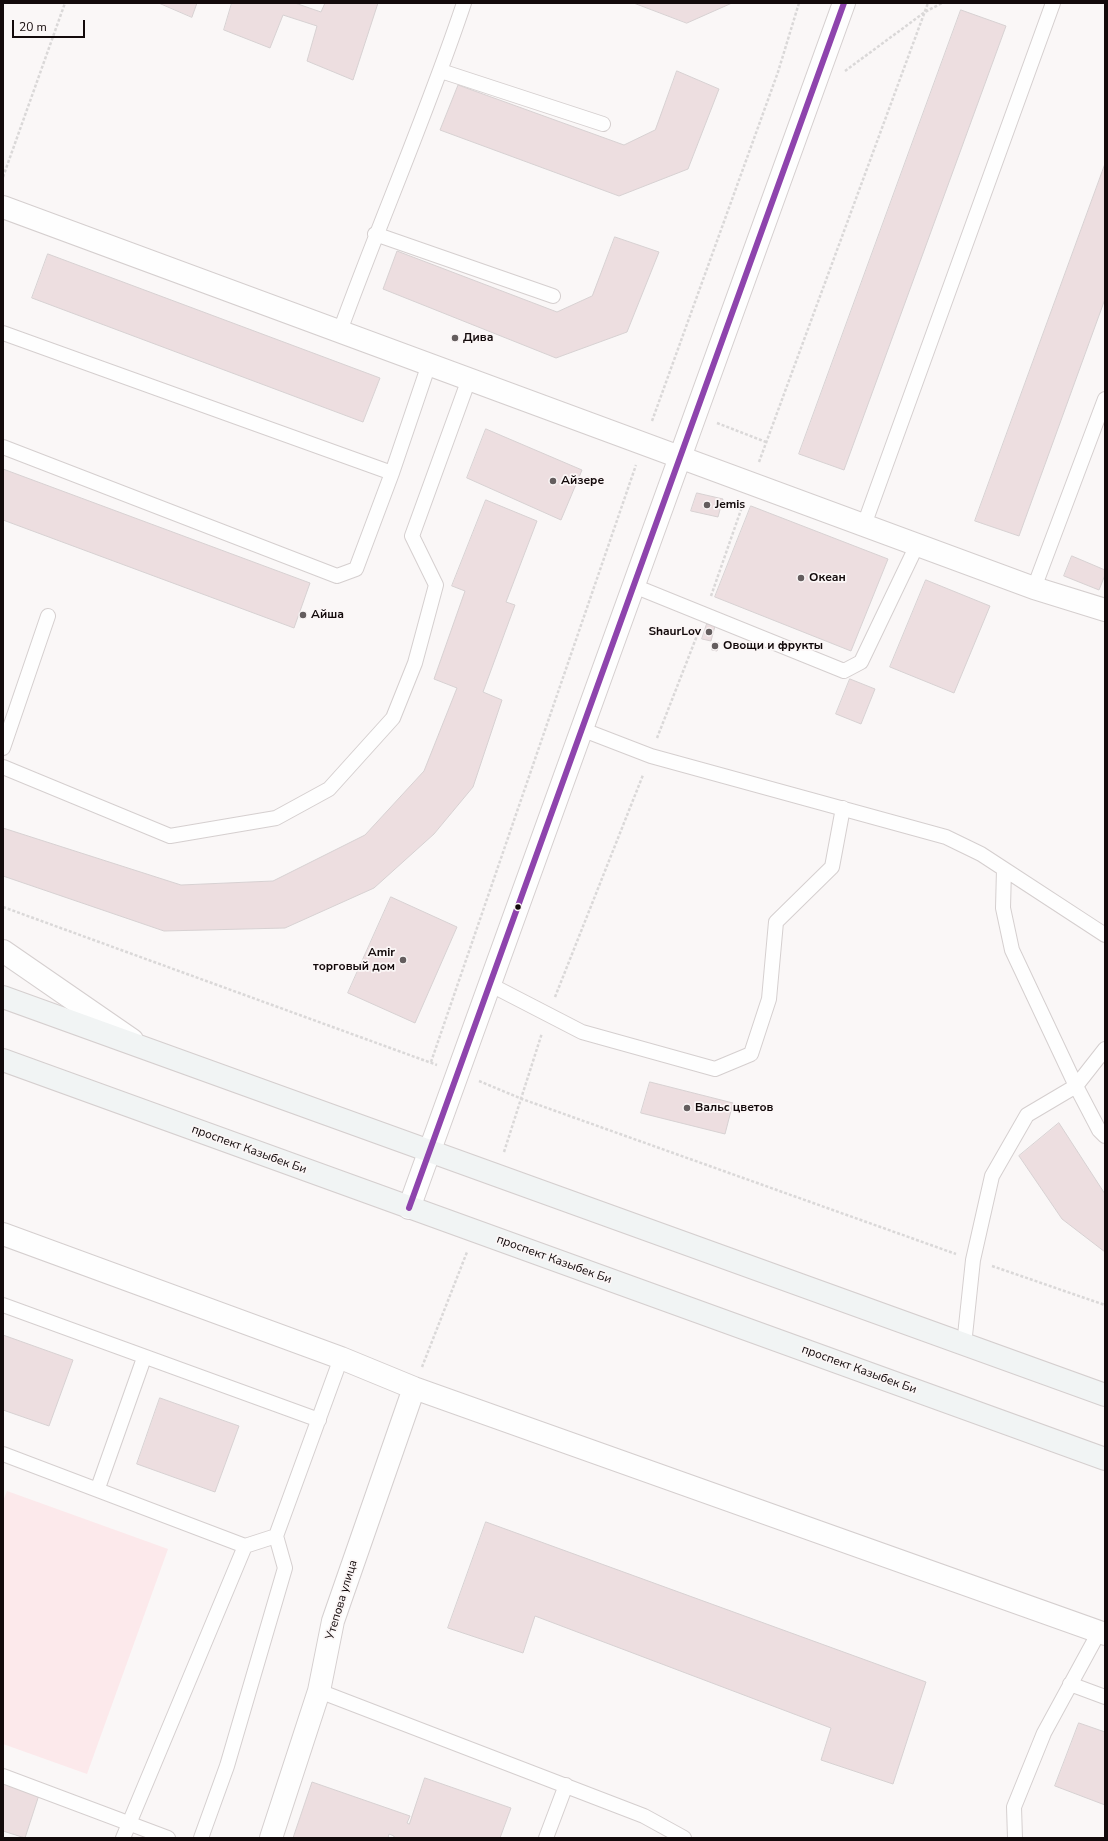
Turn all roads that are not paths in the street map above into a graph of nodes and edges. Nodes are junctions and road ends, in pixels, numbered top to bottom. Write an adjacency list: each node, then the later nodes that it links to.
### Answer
1 (464, 3): 4 (lane)
2 (844, 3): 15 (street)
3 (1053, 3): 17 (lane)
4 (441, 71): 5 (lane); 7 (lane)
5 (603, 124)
6 (3, 207): 9 (street)
7 (376, 234): 8 (lane); 9 (lane)
8 (554, 296)
9 (340, 331): 11 (street)
10 (3, 333): 16 (lane)
11 (428, 364): 12 (street); 16 (lane)
12 (469, 379): 15 (street); 25 (lane)
13 (1105, 399): 20 (lane)
14 (3, 447): 16 (lane)
15 (680, 457): 17 (street); 19 (street)
16 (392, 473)
17 (864, 525): 18 (street)
18 (917, 545): 19 (lane); 20 (street)
19 (634, 586): 23 (street)
20 (1034, 588): 21 (street)
21 (1105, 610)
22 (48, 616): 24 (lane)
23 (581, 729): 26 (lane); 30 (street)
24 (3, 748)
25 (3, 767)
26 (843, 808): 27 (lane); 30 (lane)
27 (1004, 869): 28 (lane); 35 (lane)
28 (1105, 935)
29 (3, 951): 32 (street)
30 (489, 984): 37 (street)
31 (3, 997): 32 (street)
32 (143, 1047): 37 (street)
33 (1105, 1050): 35 (lane)
34 (3, 1060): 38 (street, проспект Казыбек Би)
35 (1076, 1086): 36 (lane); 41 (lane)
36 (1105, 1136)
37 (429, 1151): 38 (street); 41 (street)
38 (409, 1208): 48 (street, проспект Казыбек Би)
39 (5, 1240): 43 (street)
40 (3, 1305): 42 (lane)
41 (964, 1344): 45 (street)
42 (144, 1358): 46 (lane); 49 (lane)
43 (341, 1358): 44 (street); 46 (lane)
44 (414, 1388): 52 (street); 54 (street, Утепова улица)
45 (1105, 1395)
46 (319, 1420): 50 (lane)
47 (3, 1455): 49 (lane)
48 (1105, 1459)
49 (98, 1488): 51 (lane)
50 (276, 1536): 51 (lane); 61 (lane)
51 (245, 1546): 58 (lane)
52 (1102, 1633): 53 (lane)
53 (1070, 1684): 55 (lane); 65 (lane)
54 (319, 1691): 57 (lane); 62 (street, Утепова улица)
55 (1105, 1697)
56 (3, 1776): 58 (lane)
57 (566, 1785): 63 (lane); 64 (lane)
58 (130, 1823): 59 (lane); 60 (lane)
59 (123, 1838)
60 (168, 1838)
61 (201, 1838)
62 (271, 1838)
63 (546, 1838)
64 (684, 1838)
65 (1015, 1838)

